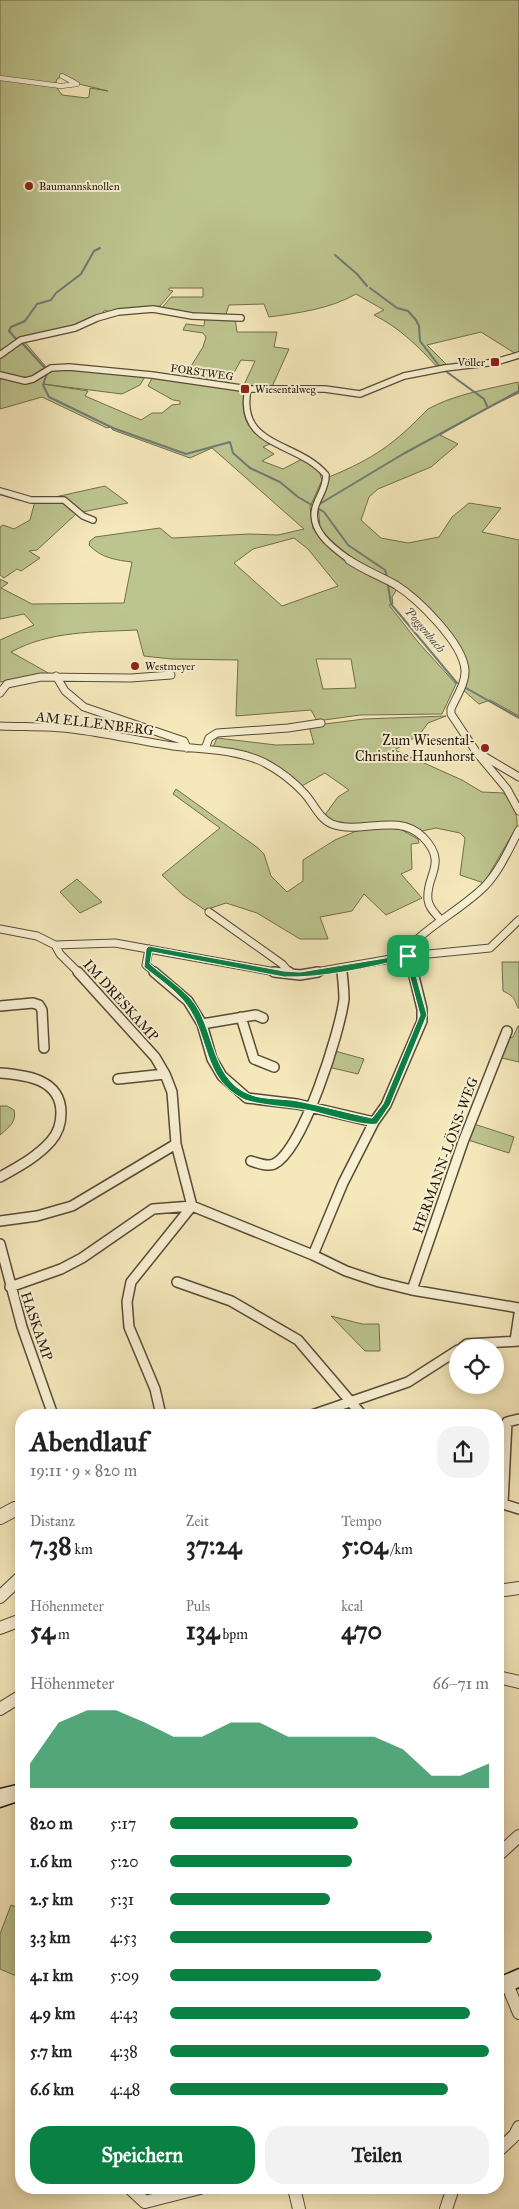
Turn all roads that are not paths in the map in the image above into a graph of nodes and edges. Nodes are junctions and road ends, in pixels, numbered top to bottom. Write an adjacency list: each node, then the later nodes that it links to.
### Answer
1 (62, 76): 2 (street)
2 (0, 78)
3 (241, 318): 4 (street)
4 (0, 355)
5 (519, 355): 7 (street, FORSTWEG)
6 (0, 375): 7 (street, FORSTWEG)
7 (248, 389): 17 (street)
8 (0, 491): 9 (street)
9 (93, 520)
10 (171, 675): 11 (street)
11 (56, 676): 12 (street); 15 (street, AM ELLENBERG)
12 (0, 693)
13 (321, 723): 16 (street)
14 (0, 726): 15 (street, AM ELLENBERG)
15 (187, 748): 16 (street, AM ELLENBERG)
16 (205, 750): 22 (street, AM ELLENBERG)
17 (477, 753): 18 (street); 19 (street)
18 (519, 777)
19 (519, 811)
20 (519, 830): 22 (street)
21 (209, 912): 29 (street)
22 (440, 919): 27 (street)
23 (519, 920): 27 (street)
24 (0, 929): 25 (street)
25 (55, 945): 26 (street); 38 (street, IM DRESKAMP)
26 (149, 949): 29 (street); 33 (street)
27 (408, 956): 28 (street); 41 (street)
28 (341, 969): 29 (street); 40 (street)
29 (290, 974)
30 (0, 1006): 35 (street)
31 (241, 1017): 32 (street); 33 (street); 36 (street)
32 (263, 1018)
33 (202, 1024): 40 (street)
34 (507, 1031): 51 (street, HERMANN-LÖNS-WEG)
35 (44, 1048)
36 (274, 1066)
37 (0, 1073): 44 (street)
38 (165, 1074): 39 (street); 42 (street, IM DRESKAMP)
39 (118, 1079)
40 (311, 1107): 41 (street); 43 (street)
41 (374, 1122): 48 (street)
42 (176, 1144): 45 (street, IM DRESKAMP); 46 (street)
43 (251, 1161)
44 (0, 1177)
45 (192, 1206): 48 (street); 50 (street); 59 (street)
46 (0, 1221)
47 (0, 1244): 50 (street, HASKAMP)
48 (313, 1255): 51 (street)
49 (177, 1282): 57 (street)
50 (10, 1287): 58 (street, HASKAMP)
51 (412, 1290): 52 (street)
52 (519, 1308)
53 (519, 1314): 54 (street)
54 (517, 1341): 55 (street)
55 (504, 1342)
56 (449, 1356): 57 (street)
57 (350, 1402): 60 (street); 61 (street)
58 (51, 1409)
59 (160, 1409)
60 (330, 1409)
61 (356, 1409)
62 (519, 1419): 64 (street)
63 (15, 1509): 65 (street)
64 (519, 1509)
65 (0, 1517)
66 (15, 1583): 69 (street)
67 (519, 1588): 68 (street)
68 (505, 1590)
69 (0, 1597)
70 (15, 1622): 71 (street)
71 (0, 1628)
72 (504, 1678): 73 (street)
73 (519, 1682)
74 (15, 1700): 75 (street)
75 (0, 1709)
76 (15, 1793): 77 (main road)
77 (0, 1798)
78 (519, 1836): 79 (street)
79 (504, 1850)
80 (508, 1983): 81 (street)
81 (519, 2013)
82 (519, 2127): 83 (street)
83 (504, 2145)
84 (136, 2194): 85 (street)
85 (176, 2194)
86 (295, 2194): 88 (street)
87 (451, 2194): 89 (street)
88 (299, 2209)
89 (446, 2209)

